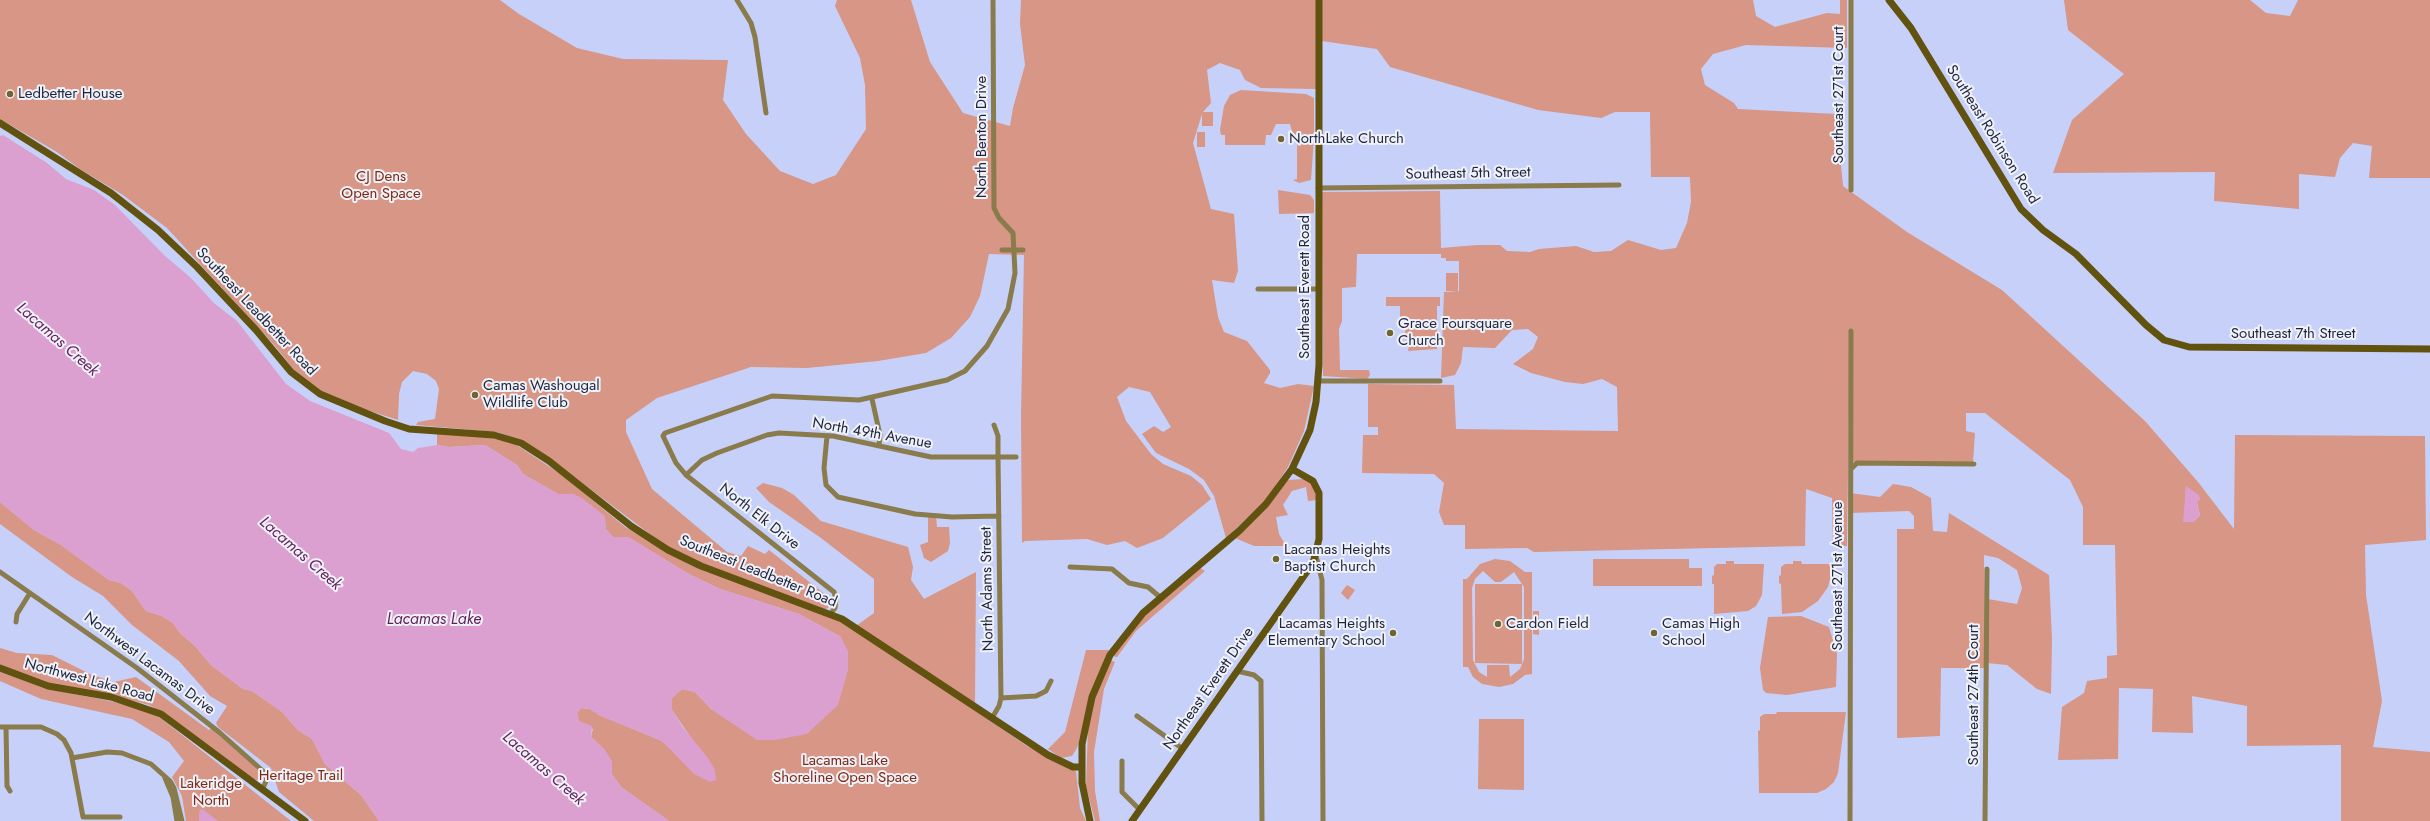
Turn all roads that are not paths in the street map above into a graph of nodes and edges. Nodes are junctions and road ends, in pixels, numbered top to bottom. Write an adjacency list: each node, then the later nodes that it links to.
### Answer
1 (737, 0): 6 (street)
2 (993, 0): 12 (street, North Benton Drive)
3 (1319, 0): 9 (street, Southeast Everett Road)
4 (1851, 0): 10 (street, Southeast 271st Court)
5 (1889, 0): 17 (street, Southeast Robinson Road)
6 (766, 113)
7 (0, 123): 39 (street, Southeast Leadbetter Road)
8 (1619, 185): 9 (street, Southeast 5th Street)
9 (1318, 188): 14 (street, Southeast Everett Road)
10 (1851, 190)
11 (1002, 250): 12 (street)
12 (1014, 250): 13 (street); 21 (street, North Benton Drive)
13 (1023, 250)
14 (1319, 289): 15 (street); 19 (street, Southeast Everett Road)
15 (1258, 290)
16 (1851, 330): 30 (street, Southeast 271st Avenue)
17 (2158, 336): 18 (street, Southeast 7th Street)
18 (2430, 349)
19 (1318, 381): 20 (street); 29 (street, Southeast Everett Road)
20 (1440, 382)
21 (872, 399): 23 (street, North Benton Drive); 25 (street)
22 (994, 425): 26 (street, North Adams Street)
23 (663, 436): 31 (street, North Elk Drive)
24 (827, 436): 25 (street, North 49th Avenue); 31 (street, North 49th Avenue); 32 (street)
25 (879, 446): 26 (street, North 49th Avenue)
26 (998, 457): 27 (street, North 49th Avenue); 32 (street, North Adams Street)
27 (1016, 457)
28 (1974, 464): 30 (street)
29 (1292, 469): 33 (street, Northeast Everett Drive); 38 (street, Southeast Everett Road)
30 (1850, 470): 65 (street, Southeast 271st Avenue)
31 (686, 475): 39 (street, North Elk Drive)
32 (999, 516): 44 (street, North Adams Street)
33 (1316, 556): 42 (street, Northeast Everett Drive); 64 (street)
34 (1070, 567): 38 (street)
35 (1987, 569): 66 (street, Southeast 274th Court)
36 (0, 572): 37 (street, Northwest Lacamas Drive)
37 (30, 593): 40 (street); 54 (street, Northwest Lacamas Drive)
38 (1160, 597): 52 (street, Southeast Everett Road)
39 (831, 614): 46 (street, Southeast Leadbetter Road)
40 (16, 622)
41 (0, 668): 54 (street, Northwest Lake Road)
42 (1237, 671): 49 (street, Northeast Everett Drive); 63 (street)
43 (1051, 681): 44 (street)
44 (1001, 698): 46 (street, North Adams Street)
45 (1137, 716): 49 (street)
46 (992, 718): 52 (street, Southeast Leadbetter Road)
47 (0, 727): 48 (street)
48 (6, 727): 50 (street); 55 (street)
49 (1183, 749): 56 (street, Northeast Everett Drive)
50 (72, 758): 53 (street); 57 (street)
51 (1122, 761): 56 (street)
52 (1081, 767): 61 (street, Southeast Everett Road)
53 (165, 778): 58 (street); 59 (street)
54 (263, 788): 60 (street, Northwest Lake Road)
55 (10, 791)
56 (1139, 809): 62 (street, Northeast Everett Drive)
57 (120, 816)
58 (177, 821)
59 (182, 821)
60 (305, 821)
61 (1090, 821)
62 (1132, 821)
63 (1262, 821)
64 (1323, 821)
65 (1850, 821)
66 (1985, 821)

